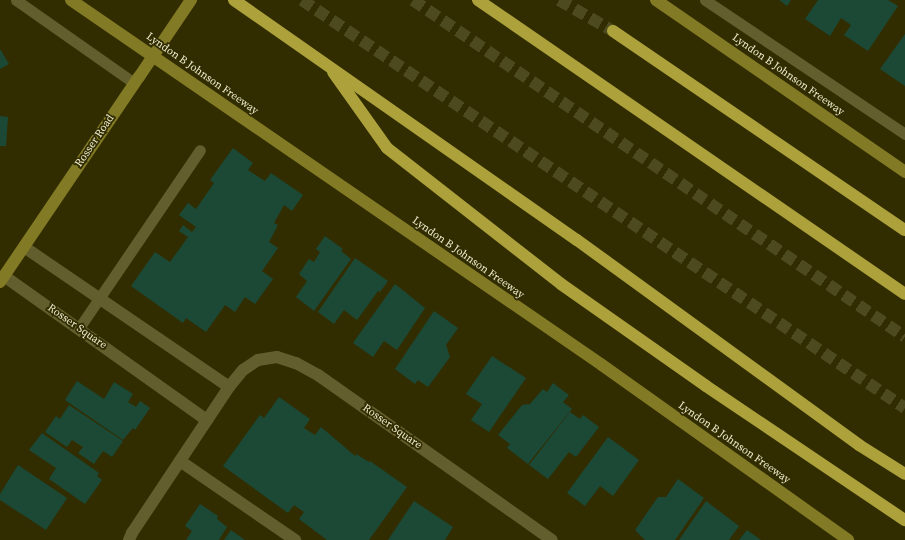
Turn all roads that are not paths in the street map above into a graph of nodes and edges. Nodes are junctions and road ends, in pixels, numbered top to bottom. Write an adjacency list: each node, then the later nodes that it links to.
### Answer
1 (16, 0): 10 (lane)
2 (71, 0): 28 (main road, Lyndon B Johnson Freeway)
3 (191, 0): 10 (main road, Rosser Road, bridge)
4 (234, 0): 9 (highway)
5 (478, 0): 17 (highway)
6 (656, 0): 13 (main road, Lyndon B Johnson Freeway)
7 (705, 0): 11 (lane)
8 (613, 31): 14 (highway)
9 (327, 65): 23 (highway); 24 (highway)
10 (136, 80): 15 (main road, Rosser Road)
11 (905, 134)
12 (200, 150): 18 (lane)
13 (905, 172)
14 (905, 230)
15 (24, 247): 16 (main road, Rosser Road); 18 (street)
16 (2, 279): 19 (street, Rosser Square)
17 (905, 294)
18 (99, 299): 19 (lane); 20 (street)
19 (79, 328): 21 (street, Rosser Square)
20 (229, 387): 21 (street, Rosser Square); 27 (street, Rosser Square)
21 (207, 420): 22 (street, Rosser Square)
22 (180, 461): 25 (street, Rosser Square); 26 (street)
23 (905, 474)
24 (905, 520)
25 (129, 540)
26 (295, 540)
27 (552, 540)
28 (848, 540)

